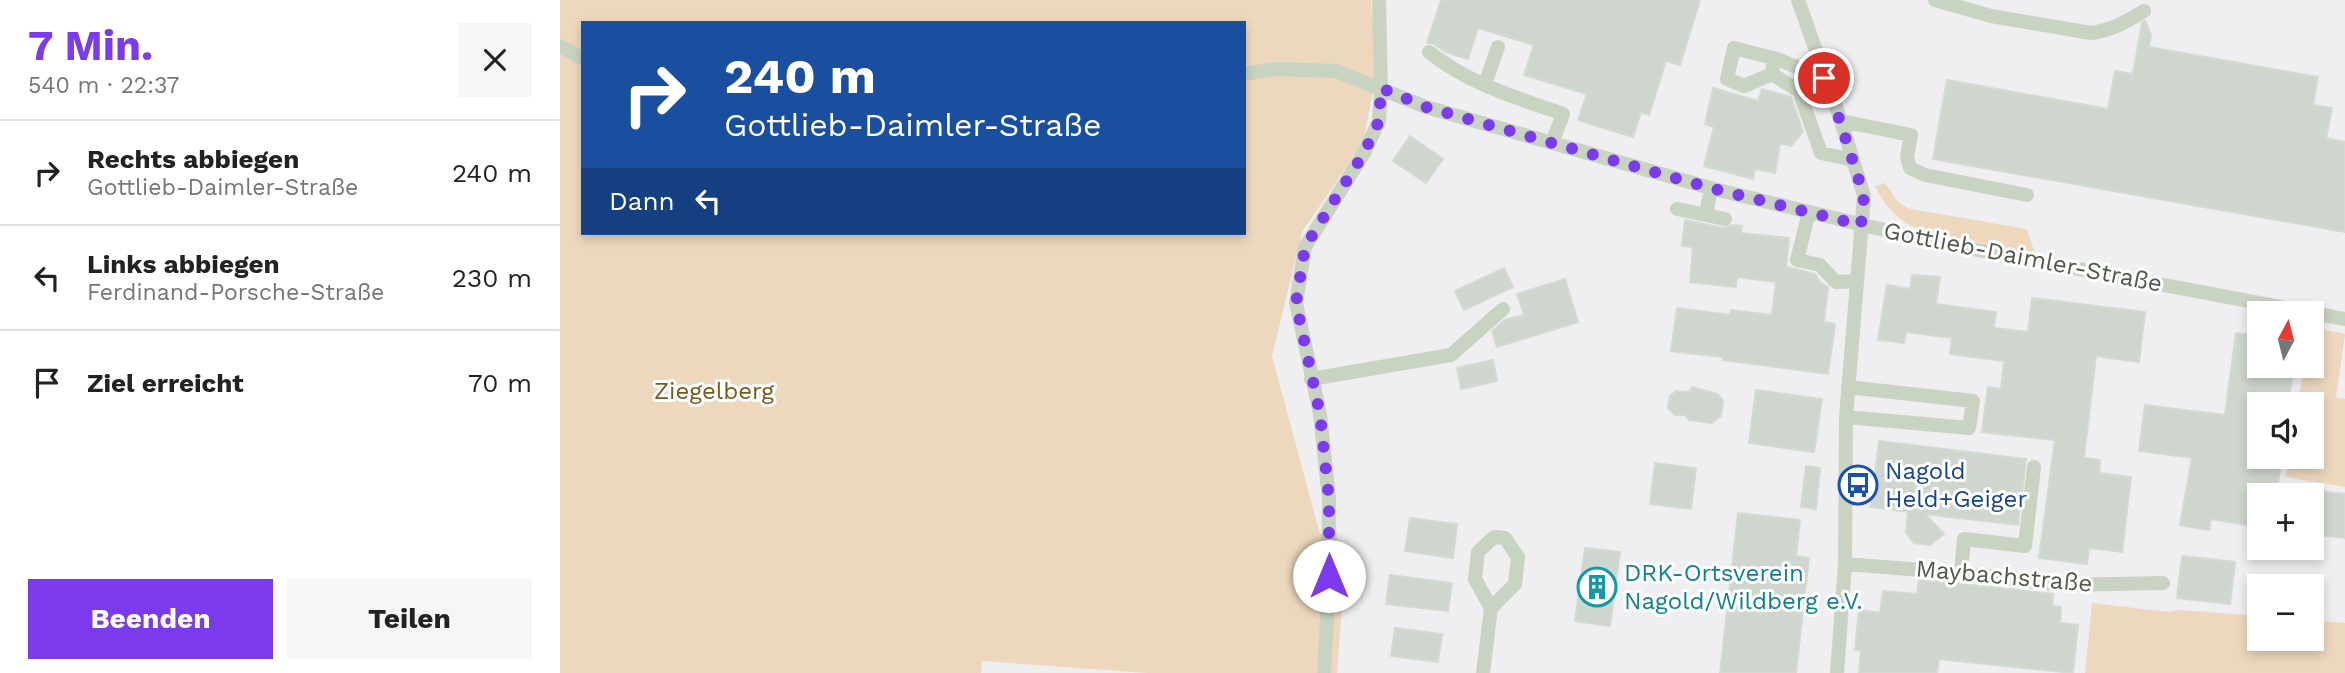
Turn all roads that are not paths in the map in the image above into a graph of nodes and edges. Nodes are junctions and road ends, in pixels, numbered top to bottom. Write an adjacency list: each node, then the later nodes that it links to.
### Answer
1 (1379, 0): 14 (street)
2 (1798, 0): 12 (street)
3 (1935, 0): 4 (street)
4 (2144, 11)
5 (560, 46): 8 (street)
6 (1498, 47): 13 (street)
7 (1429, 52): 13 (street)
8 (581, 58)
9 (1774, 58): 11 (street); 11 (street); 12 (street)
10 (1246, 74): 14 (street, Gottlieb-Daimler-Straße)
11 (1772, 74): 17 (street)
12 (1824, 78): 15 (street)
13 (1485, 84): 16 (street)
14 (1381, 88): 16 (street, Gottlieb-Daimler-Straße); 28 (street)
15 (1840, 121): 17 (street); 19 (street)
16 (1552, 143): 18 (street, Gottlieb-Daimler-Straße)
17 (1853, 160): 24 (street)
18 (1712, 188): 21 (street, Gottlieb-Daimler-Straße); 22 (street)
19 (2027, 195)
20 (1677, 209): 22 (street)
21 (1809, 212): 24 (street, Gottlieb-Daimler-Straße); 25 (street)
22 (1706, 215): 23 (street)
23 (1725, 219)
24 (1861, 225): 25 (street); 27 (street, Gottlieb-Daimler-Straße)
25 (1856, 281): 29 (street)
26 (1503, 309): 28 (street)
27 (2345, 319)
28 (1311, 380): 36 (street)
29 (1848, 387): 30 (street); 30 (street)
30 (1846, 417): 32 (street)
31 (2034, 467): 33 (street)
32 (1845, 564): 33 (street, Maybachstraße); 38 (street)
33 (1961, 573): 34 (street, Maybachstraße)
34 (2163, 583)
35 (1491, 608): 35 (street); 37 (street)
36 (1324, 673)
37 (1483, 673)
38 (1837, 673)

